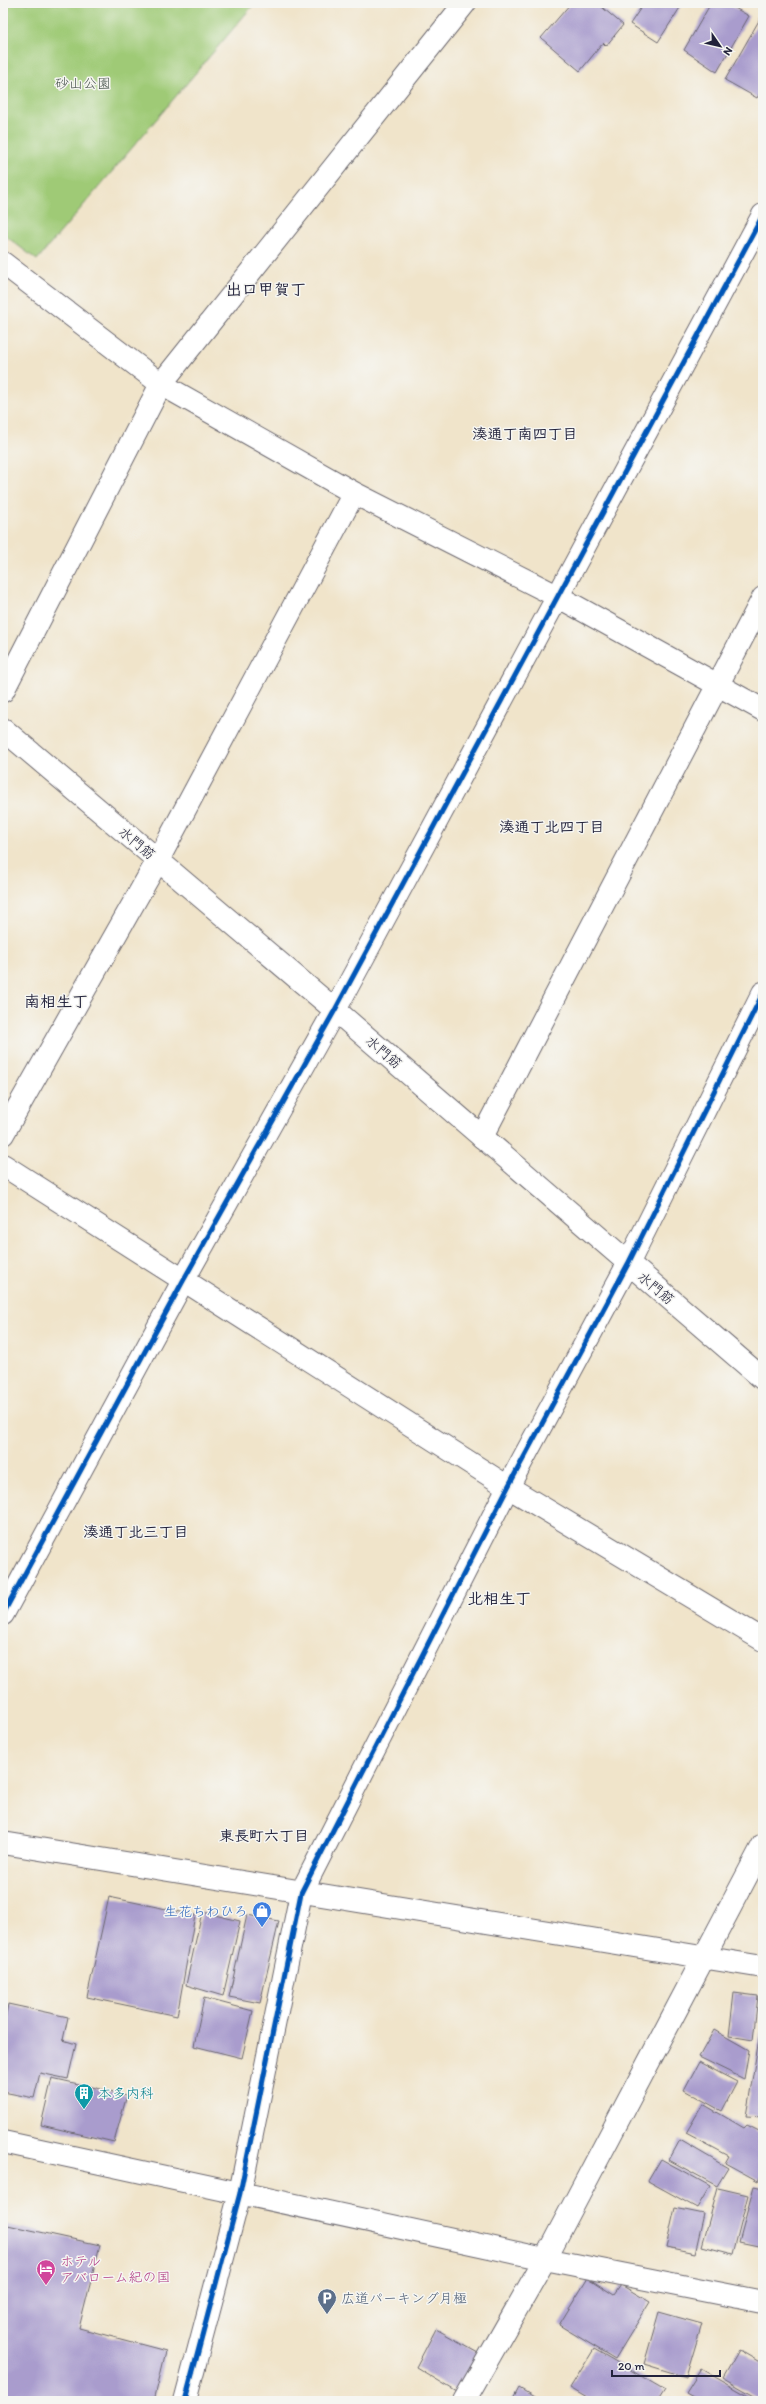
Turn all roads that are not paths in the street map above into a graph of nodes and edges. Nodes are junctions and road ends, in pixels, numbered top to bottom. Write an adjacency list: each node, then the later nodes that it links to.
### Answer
1 (465, 3): 4 (street)
2 (763, 215): 6 (street)
3 (3, 263): 4 (street)
4 (161, 384): 5 (street); 9 (street)
5 (354, 493): 6 (street); 12 (street)
6 (558, 596): 8 (street); 14 (street)
7 (763, 598): 8 (street)
8 (717, 684): 10 (street); 16 (street)
9 (3, 691)
10 (763, 710)
11 (3, 729): 12 (street, 水門筋)
12 (158, 860): 14 (street, 水門筋); 15 (street)
13 (763, 993): 18 (street)
14 (335, 1010): 16 (street, 水門筋); 19 (street)
15 (3, 1134)
16 (482, 1137): 18 (street, 水門筋)
17 (3, 1165): 19 (street)
18 (628, 1264): 20 (street, 水門筋); 21 (street)
19 (183, 1281): 21 (street); 22 (street)
20 (763, 1379)
21 (508, 1487): 23 (street); 26 (street)
22 (3, 1614)
23 (763, 1640)
24 (3, 1843): 26 (street)
25 (763, 1845): 27 (street)
26 (301, 1893): 27 (street); 30 (street)
27 (705, 1958): 28 (street); 31 (street)
28 (763, 1967)
29 (3, 2142): 30 (street)
30 (240, 2193): 31 (street); 33 (street)
31 (545, 2259): 32 (street); 34 (street)
32 (763, 2302)
33 (185, 2401)
34 (464, 2401)

